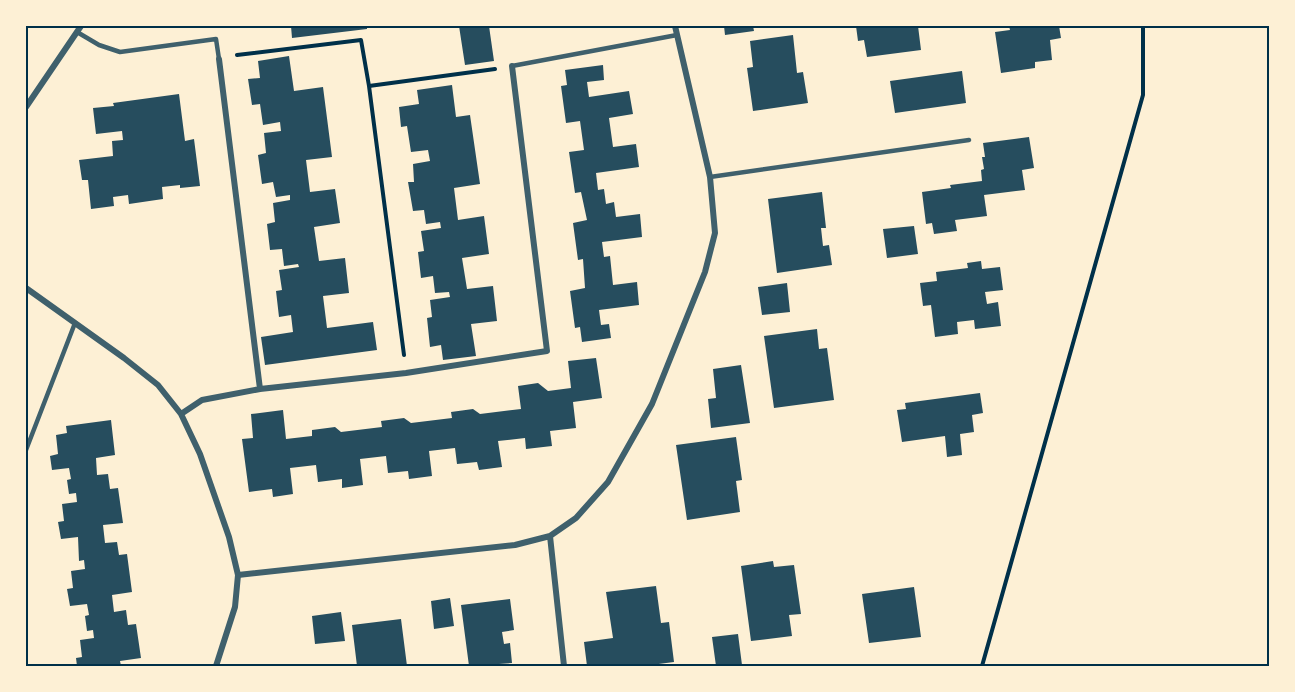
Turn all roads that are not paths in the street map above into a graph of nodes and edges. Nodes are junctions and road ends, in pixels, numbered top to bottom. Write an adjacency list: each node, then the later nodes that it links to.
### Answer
1 (81, 26): 3 (street)
2 (675, 26): 4 (street)
3 (77, 32): 5 (lane); 7 (street)
4 (677, 35): 6 (lane); 9 (street)
5 (219, 59): 12 (street)
6 (512, 66): 12 (street)
7 (26, 107)
8 (969, 140): 9 (lane)
9 (710, 177): 15 (street)
10 (26, 288): 11 (street)
11 (75, 323): 13 (street); 14 (lane)
12 (260, 389): 13 (street)
13 (181, 414): 16 (street)
14 (26, 450)
15 (550, 536): 16 (street); 18 (street)
16 (238, 575): 17 (street)
17 (216, 666)
18 (564, 666)

